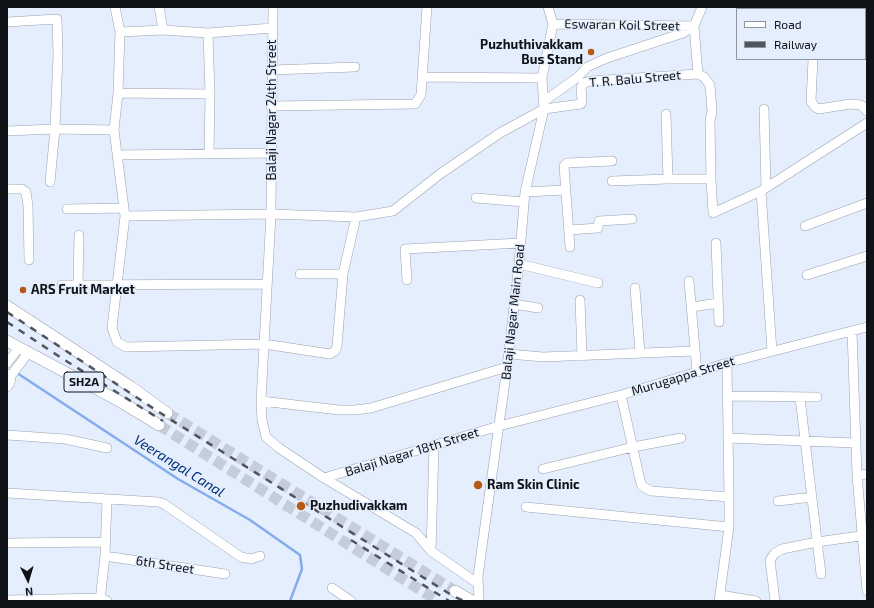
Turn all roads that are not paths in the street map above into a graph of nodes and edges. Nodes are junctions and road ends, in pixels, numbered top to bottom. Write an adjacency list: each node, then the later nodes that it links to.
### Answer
1 (115, 7): 14 (street)
2 (159, 7): 13 (street)
3 (273, 7): 12 (street, Balaji Nagar 24th Street)
4 (427, 7): 20 (street)
5 (548, 7): 10 (street)
6 (702, 7): 11 (street, Eswaran Koil Street)
7 (802, 7): 8 (street)
8 (817, 8)
9 (7, 22): 30 (street)
10 (553, 24): 11 (street, Eswaran Koil Street); 21 (street, Balaji Nagar Main Road)
11 (694, 26): 19 (street, T. R. Balu Street); 25 (street)
12 (272, 28): 15 (street); 18 (street, Balaji Nagar 24th Street)
13 (162, 30): 14 (street); 15 (street)
14 (120, 32): 22 (street)
15 (208, 33): 23 (street)
16 (813, 60): 27 (street)
17 (355, 67): 18 (street)
18 (272, 70): 24 (street, Balaji Nagar 24th Street)
19 (698, 74): 25 (street, T. R. Balu Street); 38 (street)
20 (422, 76): 21 (street); 24 (street)
21 (542, 78): 25 (street, Balaji Nagar Main Road)
22 (118, 93): 23 (street); 31 (street)
23 (210, 94): 34 (street)
24 (271, 106): 33 (street, Balaji Nagar 24th Street)
25 (543, 106): 44 (street, Balaji Nagar Main Road); 51 (street)
26 (764, 109): 42 (street)
27 (867, 111)
28 (666, 114): 37 (street)
29 (867, 123): 42 (street)
30 (55, 129): 31 (street); 32 (street); 40 (street)
31 (114, 130): 35 (street)
32 (7, 131)
33 (271, 153): 34 (street); 50 (street, Balaji Nagar 24th Street)
34 (209, 154): 35 (street)
35 (117, 155): 49 (street)
36 (612, 161): 43 (street)
37 (668, 179): 38 (street); 39 (street)
38 (711, 179): 42 (street)
39 (612, 181)
40 (50, 182)
41 (7, 189): 60 (street)
42 (763, 189): 86 (street)
43 (565, 190): 44 (street); 54 (street)
44 (525, 192): 46 (street, Balaji Nagar Main Road)
45 (476, 198): 46 (street)
46 (524, 202): 56 (street, Balaji Nagar Main Road)
47 (867, 203): 53 (street)
48 (67, 209): 49 (street)
49 (124, 212): 50 (street); 71 (street)
50 (271, 214): 51 (street); 68 (street, Balaji Nagar 24th Street)
51 (356, 217): 63 (street)
52 (632, 219): 54 (street)
53 (805, 226)
54 (569, 230): 58 (street)
55 (79, 235): 70 (street)
56 (520, 243): 61 (street, Balaji Nagar Main Road); 65 (street)
57 (716, 243): 74 (street)
58 (570, 247)
59 (867, 256): 64 (street)
60 (29, 260)
61 (519, 264): 67 (street); 75 (street, Balaji Nagar Main Road)
62 (300, 274): 63 (street)
63 (343, 274): 83 (street)
64 (807, 275)
65 (407, 280)
66 (689, 281): 77 (street)
67 (598, 283)
68 (267, 284): 71 (street); 83 (street, Balaji Nagar 24th Street)
69 (62, 285): 70 (street)
70 (78, 285): 71 (street)
71 (118, 285): 83 (street)
72 (635, 288): 87 (street)
73 (580, 300): 89 (street)
74 (718, 303): 77 (street); 79 (street)
75 (514, 304): 78 (street); 88 (street, Balaji Nagar Main Road)
76 (7, 306): 96 (main road, SH2A)
77 (692, 307): 85 (street)
78 (538, 308)
79 (719, 322)
80 (867, 327): 81 (street, Murugappa Street)
81 (852, 331): 86 (street, Murugappa Street); 110 (street)
82 (7, 341): 84 (main road, SH2A)
83 (264, 344): 101 (street, Balaji Nagar 24th Street)
84 (23, 350): 90 (street); 94 (street); 102 (main road, SH2A)
85 (695, 351): 87 (street); 93 (street)
86 (772, 351): 91 (street, Murugappa Street)
87 (640, 353): 89 (street)
88 (509, 354): 89 (street); 92 (street, Balaji Nagar Main Road)
89 (582, 356)
90 (7, 362)
91 (727, 363): 93 (street, Murugappa Street); 98 (street)
92 (507, 367): 101 (street); 105 (street, Balaji Nagar Main Road)
93 (697, 372): 97 (street, Murugappa Street)
94 (12, 373): 95 (street)
95 (7, 387)
96 (131, 387): 102 (main road); 103 (main road, SH2A)
97 (621, 396): 105 (street, Murugappa Street); 112 (street)
98 (728, 396): 100 (street); 108 (street)
99 (817, 397): 100 (street)
100 (800, 398): 109 (street)
101 (261, 401): 117 (street, Balaji Nagar 24th Street)
102 (121, 402): 104 (main road, SH2A)
103 (167, 413)
104 (159, 425)
105 (499, 426): 111 (street, Balaji Nagar 18th Street); 134 (street, Balaji Nagar Main Road)
106 (7, 435): 113 (street)
107 (682, 438): 112 (street)
108 (728, 438): 109 (street); 119 (street)
109 (805, 441): 110 (street); 120 (street)
110 (855, 442): 116 (street)
111 (434, 446): 117 (street, Balaji Nagar 18th Street); 129 (street)
112 (633, 447): 114 (street); 119 (street)
113 (107, 448)
114 (543, 470)
115 (867, 474): 116 (street)
116 (857, 475): 125 (street)
117 (324, 478): 129 (street, Balaji Nagar 24th Street)
118 (7, 493): 121 (street)
119 (730, 497): 124 (street)
120 (812, 497): 122 (street); 127 (street)
121 (106, 499): 126 (street); 131 (street)
122 (778, 500)
123 (526, 507): 124 (street)
124 (729, 527): 138 (street)
125 (864, 536): 127 (street); 137 (street)
126 (105, 542): 128 (street); 130 (street)
127 (817, 542): 133 (street); 145 (street)
128 (7, 543)
129 (430, 551): 134 (street, Balaji Nagar 24th Street)
130 (105, 556): 132 (street, 6th Street); 140 (street)
131 (260, 556)
132 (225, 574)
133 (820, 574)
134 (477, 583): 143 (street, Balaji Nagar Main Road)
135 (332, 588): 141 (street)
136 (455, 591): 142 (main road)
137 (867, 591)
138 (720, 598): 144 (street)
139 (7, 600): 140 (street)
140 (103, 600)
141 (351, 601)
142 (472, 601)
143 (479, 601)
144 (756, 601)
145 (775, 601)

